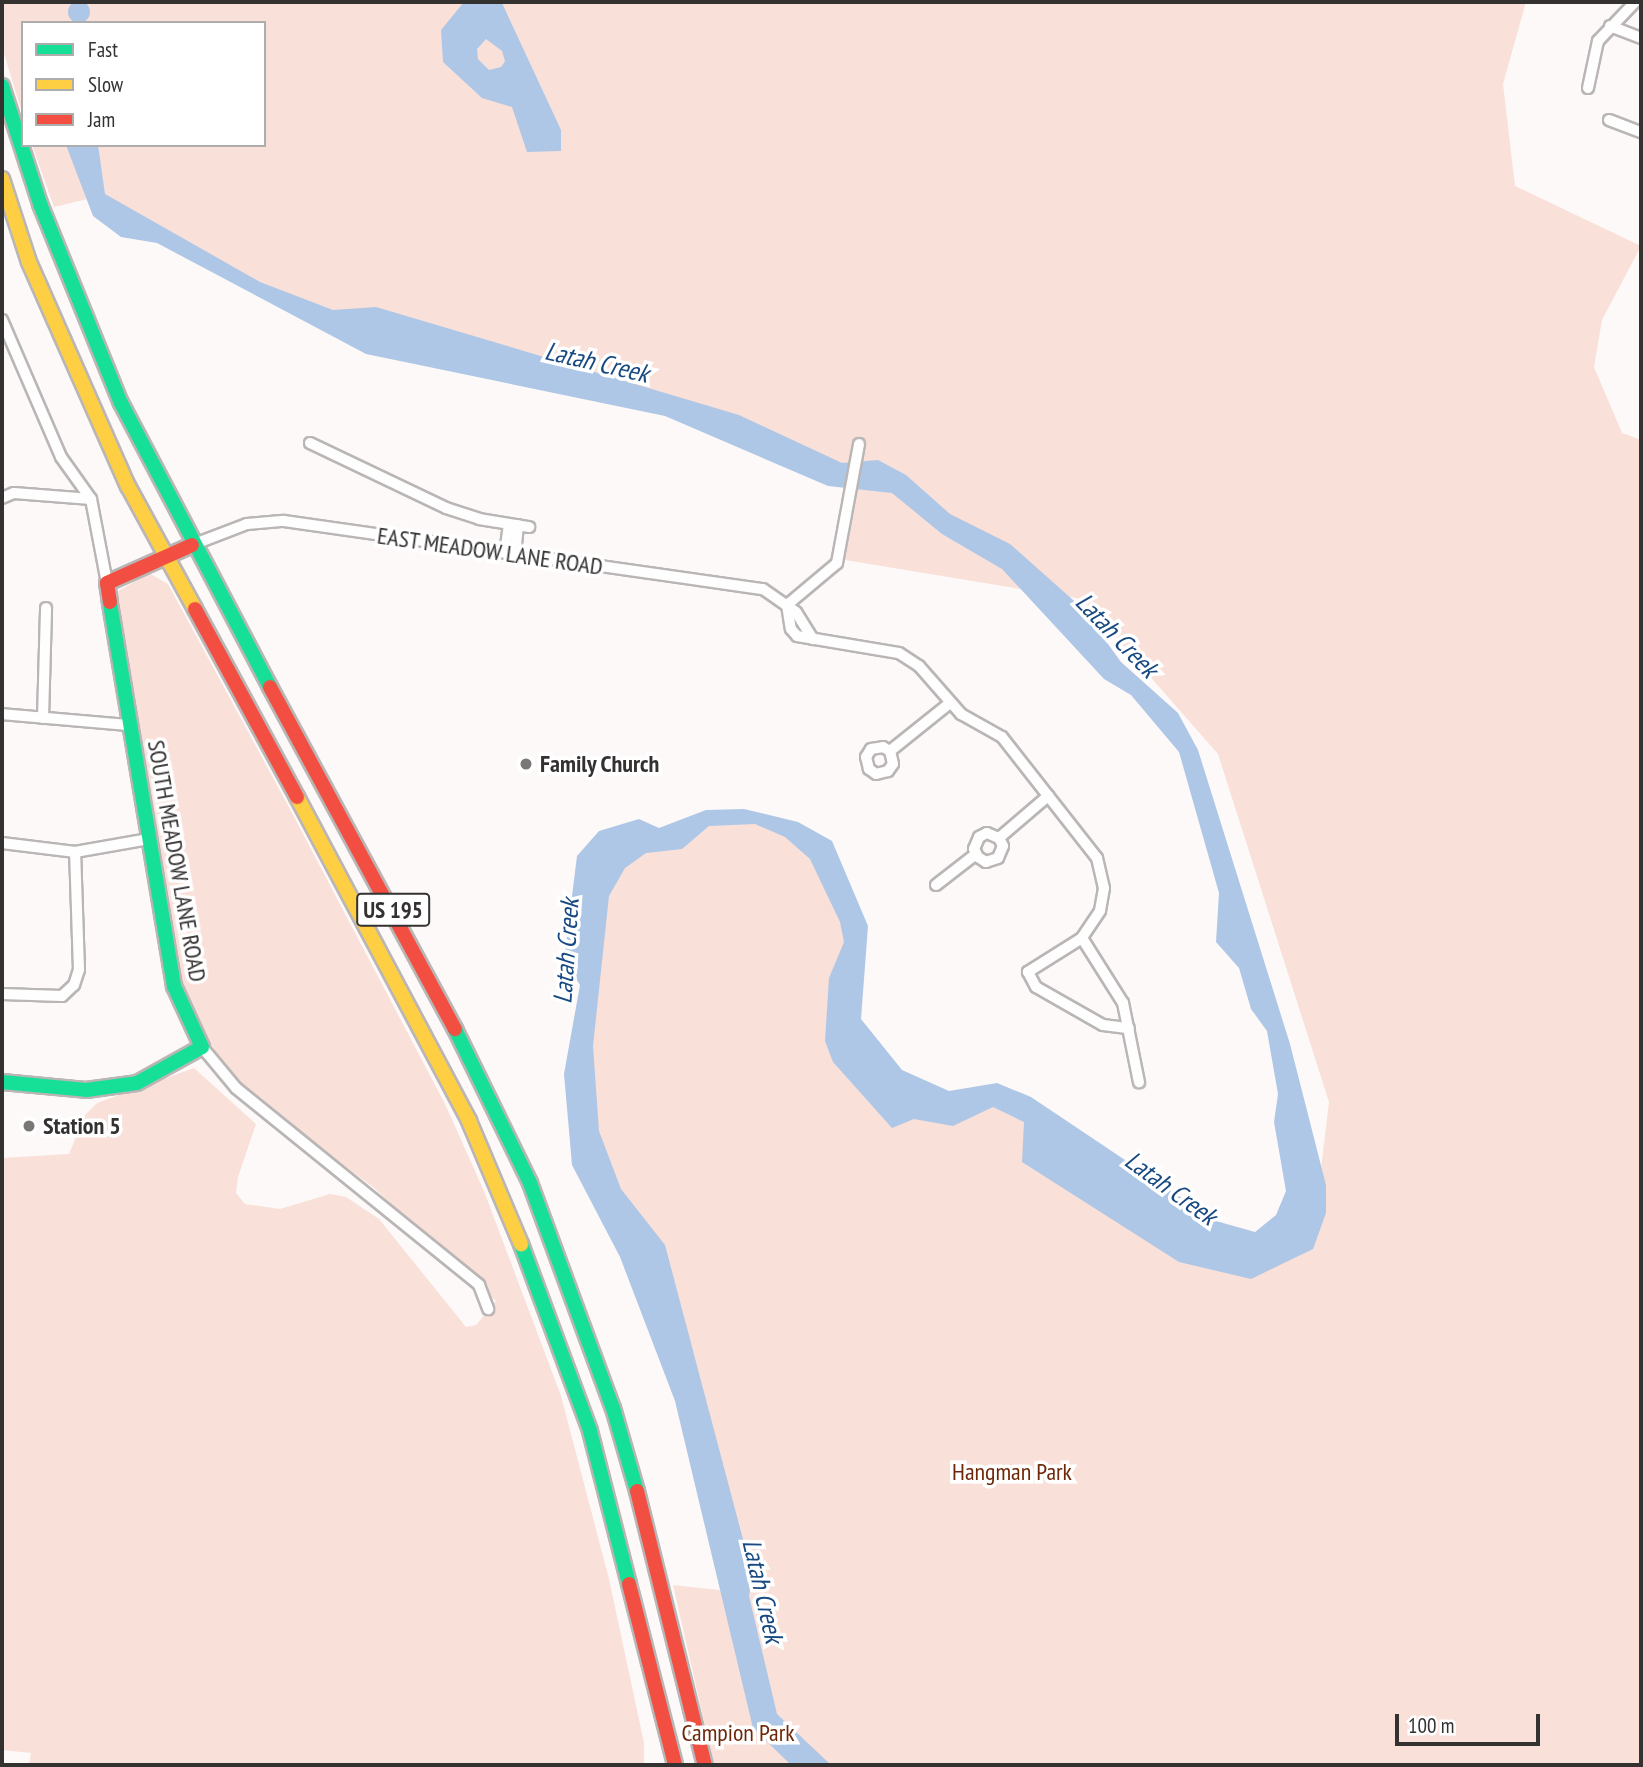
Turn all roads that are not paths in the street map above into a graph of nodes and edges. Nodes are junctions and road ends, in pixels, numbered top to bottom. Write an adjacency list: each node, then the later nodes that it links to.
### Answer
1 (1635, 2): 2 (street)
2 (1610, 26): 3 (street); 5 (street)
3 (1641, 38)
4 (2, 86): 8 (main road, US 195)
5 (1588, 88)
6 (1609, 120): 7 (street)
7 (1641, 132)
8 (21, 141)
9 (23, 147): 16 (main road, US 195)
10 (2, 179): 18 (main road, US 195)
11 (2, 320): 15 (street, SOUTH MEADOW LANE ROAD)
12 (310, 443): 17 (street)
13 (859, 444): 20 (street)
14 (2, 498): 15 (street)
15 (92, 499): 19 (street, SOUTH MEADOW LANE ROAD)
16 (192, 544): 17 (street, EAST MEADOW LANE ROAD); 18 (main road); 42 (main road, US 195)
17 (510, 553): 20 (street, EAST MEADOW LANE ROAD)
18 (168, 557): 19 (main road); 41 (main road, US 195)
19 (107, 583): 25 (main road, SOUTH MEADOW LANE ROAD)
20 (787, 605): 22 (street)
21 (46, 608): 24 (street)
22 (950, 703): 26 (street); 27 (street)
23 (2, 714): 24 (street)
24 (43, 718): 25 (street)
25 (129, 725): 29 (main road, SOUTH MEADOW LANE ROAD)
26 (890, 751)
27 (1048, 796): 28 (street); 34 (street)
28 (999, 838): 32 (street); 32 (street)
29 (149, 839): 31 (street); 37 (main road, SOUTH MEADOW LANE ROAD)
30 (2, 844): 31 (street)
31 (75, 852): 35 (street)
32 (976, 854): 33 (street)
33 (936, 885)
34 (1082, 938): 36 (street); 36 (street)
35 (2, 994)
36 (1129, 1028): 39 (street)
37 (202, 1047): 38 (main road); 40 (street, SOUTH MEADOW LANE ROAD)
38 (2, 1082)
39 (1139, 1082)
40 (488, 1309)
41 (675, 1765)
42 (705, 1765)

